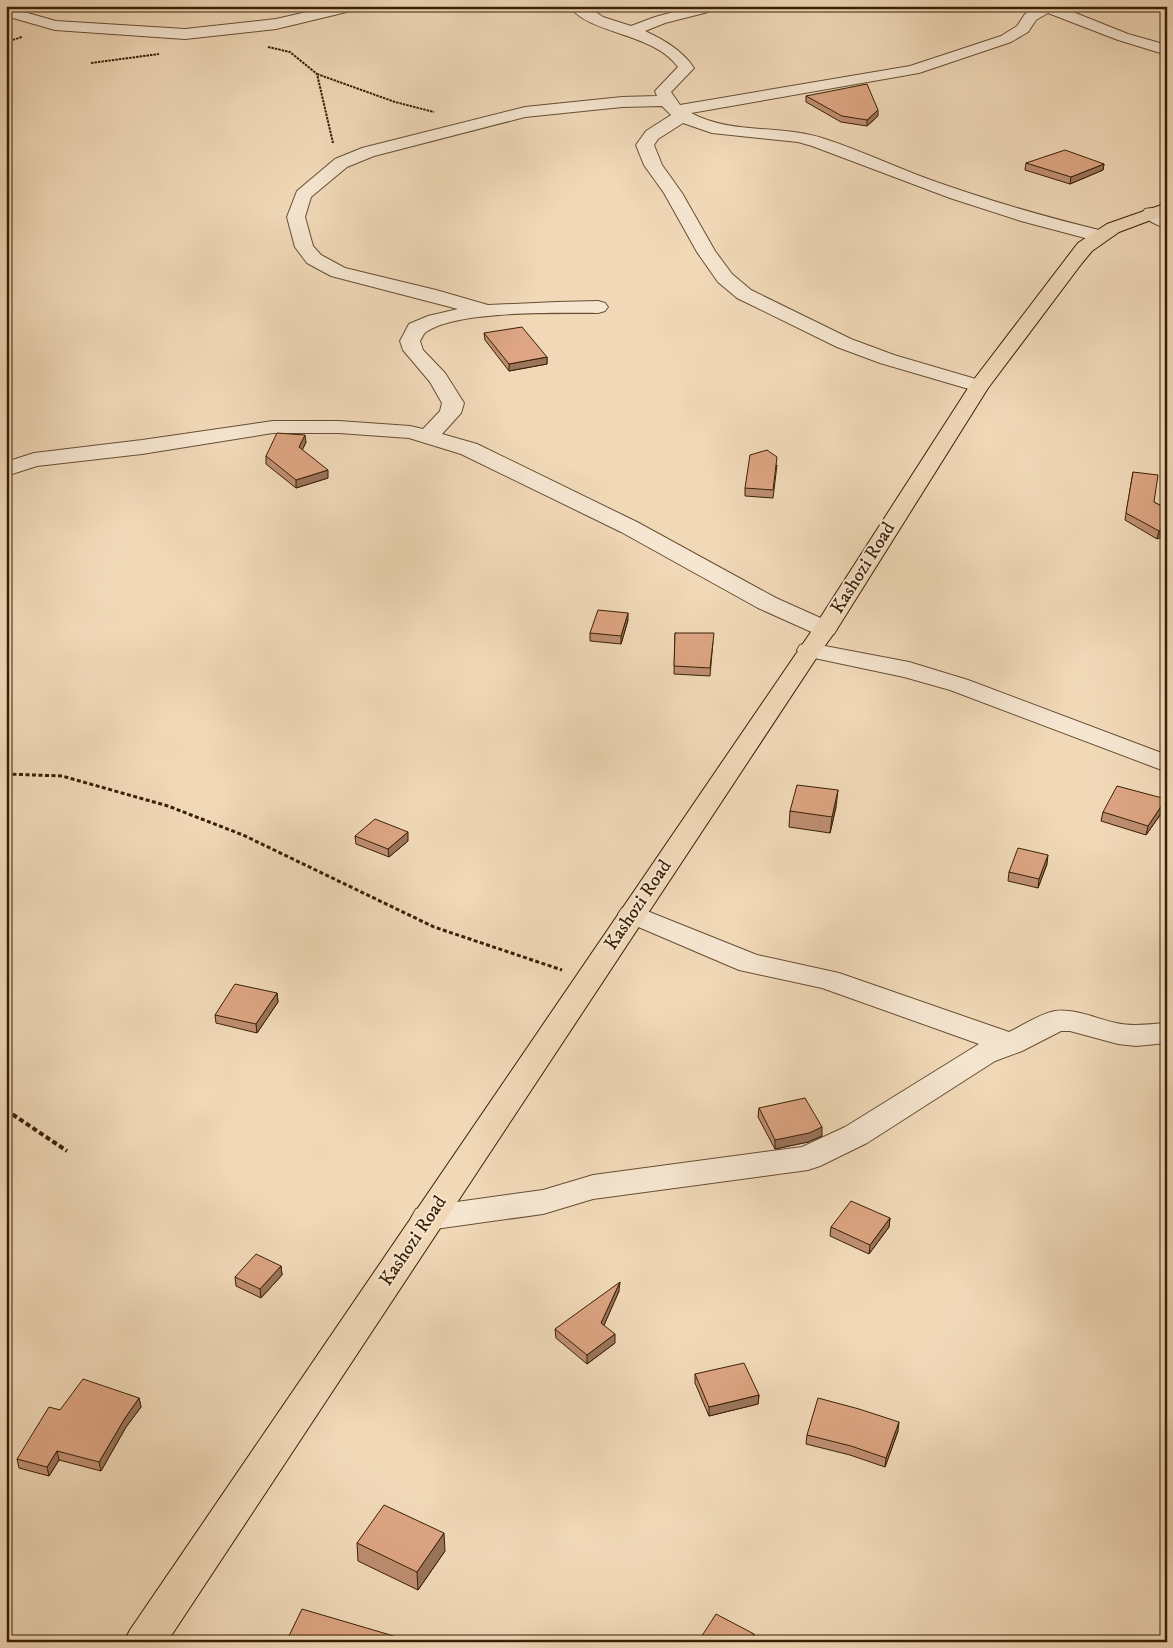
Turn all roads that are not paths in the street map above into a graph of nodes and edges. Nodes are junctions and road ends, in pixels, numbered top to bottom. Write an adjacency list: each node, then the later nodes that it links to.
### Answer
1 (354, 6): 5 (street)
2 (576, 6): 6 (street)
3 (1048, 7): 7 (street); 8 (street)
4 (703, 9): 6 (street)
5 (6, 11)
6 (631, 31): 8 (street)
7 (1167, 50)
8 (675, 109): 10 (street); 12 (street); 13 (street)
9 (1162, 215): 10 (main road, Kashozi Road)
10 (1100, 236): 13 (main road, Kashozi Road)
11 (598, 307): 12 (street)
12 (484, 310): 14 (street)
13 (979, 386): 18 (main road, Kashozi Road)
14 (429, 436): 16 (street); 18 (street)
15 (6, 449): 16 (street)
16 (34, 460): 17 (street)
17 (6, 469)
18 (817, 640): 19 (street); 20 (main road, Kashozi Road)
19 (1167, 764)
20 (632, 914): 22 (street); 23 (main road, Kashozi Road)
21 (1167, 1033): 22 (street)
22 (1011, 1044): 23 (street)
23 (428, 1218): 24 (main road, Kashozi Road)
24 (144, 1642)

